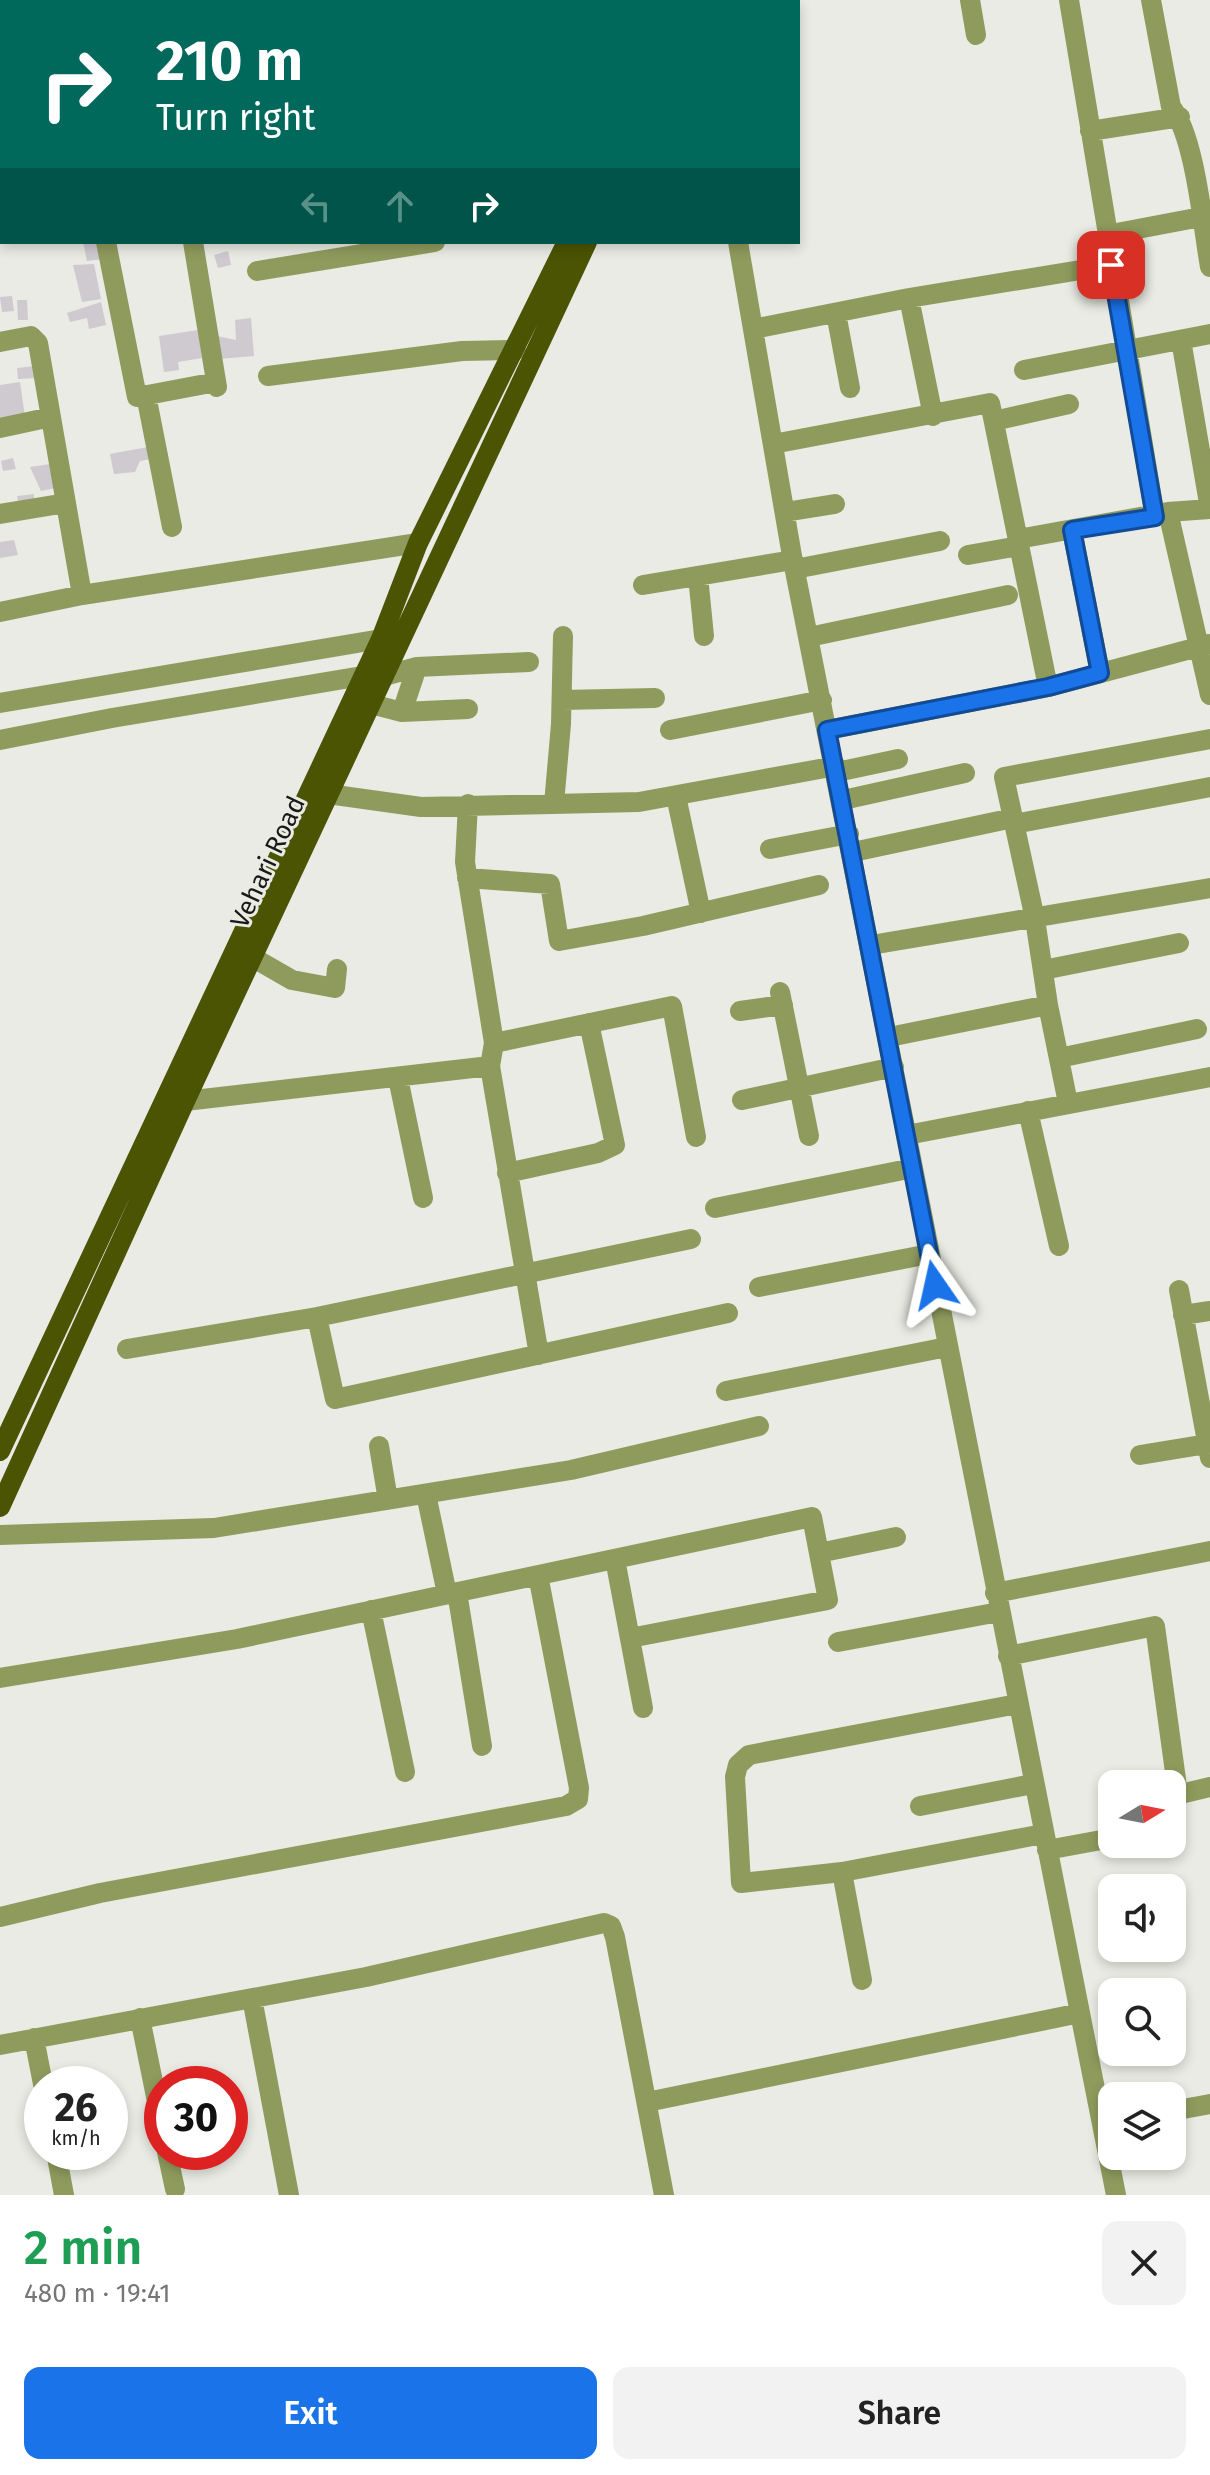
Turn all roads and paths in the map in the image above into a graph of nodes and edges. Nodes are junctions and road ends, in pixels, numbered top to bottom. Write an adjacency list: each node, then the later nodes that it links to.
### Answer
1 (970, 0): 4 (street)
2 (1069, 0): 6 (street)
3 (1151, 0): 5 (street)
4 (976, 35)
5 (1180, 117): 6 (street); 7 (street)
6 (1090, 131): 8 (street)
7 (1201, 217): 8 (street); 16 (street)
8 (1106, 235): 15 (street)
9 (106, 244): 29 (street)
10 (193, 244): 29 (street)
11 (423, 244): 17 (street)
12 (566, 244): 24 (main road, Vehari Road)
13 (586, 244): 58 (main road, Vehari Road)
14 (738, 244): 20 (street)
15 (1111, 265): 18 (street); 25 (street)
16 (1210, 267)
17 (257, 271)
18 (909, 298): 19 (street); 31 (street)
19 (836, 313): 20 (street); 28 (street)
20 (753, 329): 35 (street)
21 (1210, 334): 22 (street)
22 (1181, 340): 25 (street); 38 (street)
23 (0, 342): 32 (street)
24 (516, 350): 27 (street); 45 (main road, Vehari Road)
25 (1125, 351): 26 (street); 41 (street)
26 (1024, 370)
27 (268, 376)
28 (850, 388)
29 (146, 395): 42 (street)
30 (1069, 404): 33 (street)
31 (933, 416): 33 (street); 35 (street)
32 (51, 417): 34 (street); 36 (street)
33 (994, 421): 46 (street)
34 (0, 428)
35 (773, 444): 39 (street)
36 (66, 503): 40 (street); 51 (street)
37 (835, 504): 39 (street)
38 (1210, 509): 41 (street)
39 (785, 512): 48 (street)
40 (0, 514)
41 (1161, 515): 43 (street); 57 (street)
42 (172, 527)
43 (1072, 530): 46 (street); 62 (street)
44 (940, 541): 48 (street)
45 (418, 543): 51 (street); 58 (main road, Vehari Road)
46 (1018, 543): 47 (street); 65 (street)
47 (968, 555)
48 (794, 564): 49 (street); 56 (street)
49 (698, 576): 50 (street); 55 (street)
50 (643, 585)
51 (82, 595): 53 (street)
52 (1008, 595): 56 (street)
53 (0, 612)
54 (563, 636): 69 (street)
55 (704, 636)
56 (809, 637): 70 (street)
57 (1204, 645): 62 (street); 66 (street)
58 (388, 656): 60 (street); 61 (street); 64 (street); 72 (main road, Vehari Road)
59 (529, 662): 61 (street)
60 (222, 667): 63 (street); 67 (street)
61 (417, 667): 75 (street)
62 (1100, 673): 65 (street)
63 (181, 674): 71 (street); 73 (street)
64 (362, 676): 67 (street); 142 (main road, Vehari Road)
65 (1048, 687): 77 (street)
66 (1210, 695)
67 (228, 698): 73 (street)
68 (655, 698): 69 (street)
69 (562, 700): 88 (street)
70 (822, 700): 76 (street); 77 (street)
71 (0, 703)
72 (371, 704): 75 (street); 84 (main road, Vehari Road)
73 (187, 705): 79 (street)
74 (468, 709): 75 (street)
75 (402, 712)
76 (670, 730)
77 (827, 730): 81 (street)
78 (1210, 739): 89 (street)
79 (0, 740)
80 (898, 759): 81 (street)
81 (837, 769): 85 (street); 86 (street)
82 (965, 773): 86 (street)
83 (1210, 787): 89 (street)
84 (328, 794): 87 (street); 99 (main road, Vehari Road)
85 (676, 796): 88 (street); 95 (street)
86 (843, 800): 90 (street)
87 (468, 804): 88 (street); 92 (street)
88 (554, 804)
89 (1013, 821): 90 (street); 96 (street)
90 (851, 843): 91 (street); 98 (street)
91 (770, 849)
92 (467, 878): 95 (street); 107 (street)
93 (819, 885): 95 (street)
94 (1210, 888): 96 (street)
95 (701, 913)
96 (1035, 919): 98 (street); 101 (street)
97 (1179, 943): 101 (street)
98 (871, 945): 106 (street)
99 (252, 957): 100 (street); 115 (main road, Vehari Road)
100 (337, 969)
101 (1043, 970): 102 (street)
102 (1048, 1005): 106 (street); 108 (street)
103 (740, 1011): 113 (street)
104 (589, 1023): 107 (street); 120 (street); 122 (street)
105 (1197, 1029): 108 (street)
106 (889, 1037): 110 (street)
107 (494, 1043): 109 (street)
108 (1059, 1058): 116 (street)
109 (490, 1066): 112 (street); 122 (street)
110 (894, 1067): 113 (street); 118 (street)
111 (1210, 1077): 116 (street)
112 (398, 1078): 115 (street); 123 (street)
113 (799, 1088): 114 (street); 119 (street)
114 (742, 1100)
115 (185, 1101): 147 (main road, Vehari Road)
116 (1068, 1103): 117 (street)
117 (1028, 1111): 118 (street); 126 (street)
118 (907, 1135): 121 (street)
119 (809, 1136)
120 (696, 1137)
121 (913, 1168): 124 (street); 127 (street)
122 (507, 1173): 128 (street)
123 (423, 1198)
124 (715, 1208)
125 (691, 1239): 128 (street)
126 (1059, 1246)
127 (929, 1254): 129 (street); 135 (street)
128 (523, 1273): 134 (street); 137 (street)
129 (759, 1287)
130 (1179, 1290): 133 (street)
131 (1210, 1311): 133 (street)
132 (728, 1313): 137 (street)
133 (1183, 1315): 139 (street)
134 (317, 1317): 136 (street); 137 (street)
135 (947, 1347): 138 (street); 155 (street)
136 (127, 1349)
137 (539, 1355)
138 (726, 1391)
139 (1206, 1421): 143 (street)
140 (759, 1426): 145 (street)
141 (379, 1446): 146 (street)
142 (0, 1451)
143 (1209, 1451): 144 (street)
144 (1140, 1455)
145 (426, 1494): 146 (street); 154 (street)
146 (388, 1500): 148 (street)
147 (0, 1507)
148 (0, 1535)
149 (896, 1537): 151 (street)
150 (1210, 1551): 155 (street)
151 (819, 1553): 152 (street); 157 (street)
152 (615, 1559): 153 (street); 157 (street)
153 (538, 1575): 154 (street); 173 (street)
154 (452, 1593): 156 (street); 163 (street)
155 (997, 1602): 158 (street); 159 (street)
156 (371, 1610): 160 (street); 165 (street)
157 (630, 1638): 162 (street)
158 (838, 1642)
159 (1008, 1656): 161 (street); 164 (street)
160 (0, 1678)
161 (1017, 1704): 166 (street); 172 (street)
162 (643, 1708)
163 (482, 1746)
164 (1172, 1770)
165 (405, 1772)
166 (1033, 1784): 169 (street); 171 (street)
167 (1210, 1787): 168 (street)
168 (1186, 1792)
169 (920, 1806)
170 (1098, 1839): 171 (street)
171 (1045, 1842): 172 (street); 176 (street)
172 (842, 1872): 174 (street)
173 (0, 1917)
174 (862, 1980)
175 (252, 1998): 177 (street); 183 (street); 191 (street)
176 (1080, 2013): 182 (street); 183 (street)
177 (140, 2018): 178 (street); 181 (street)
178 (34, 2038): 179 (street); 180 (street)
179 (0, 2045)
180 (39, 2066)
181 (150, 2066)
182 (1098, 2086)
183 (647, 2102): 192 (street)
184 (1210, 2104): 185 (street)
185 (1186, 2108)
186 (59, 2170): 190 (street)
187 (171, 2170): 189 (street)
188 (1113, 2170): 193 (street)
189 (175, 2189)
190 (64, 2195)
191 (289, 2195)
192 (664, 2195)
193 (1116, 2195)

